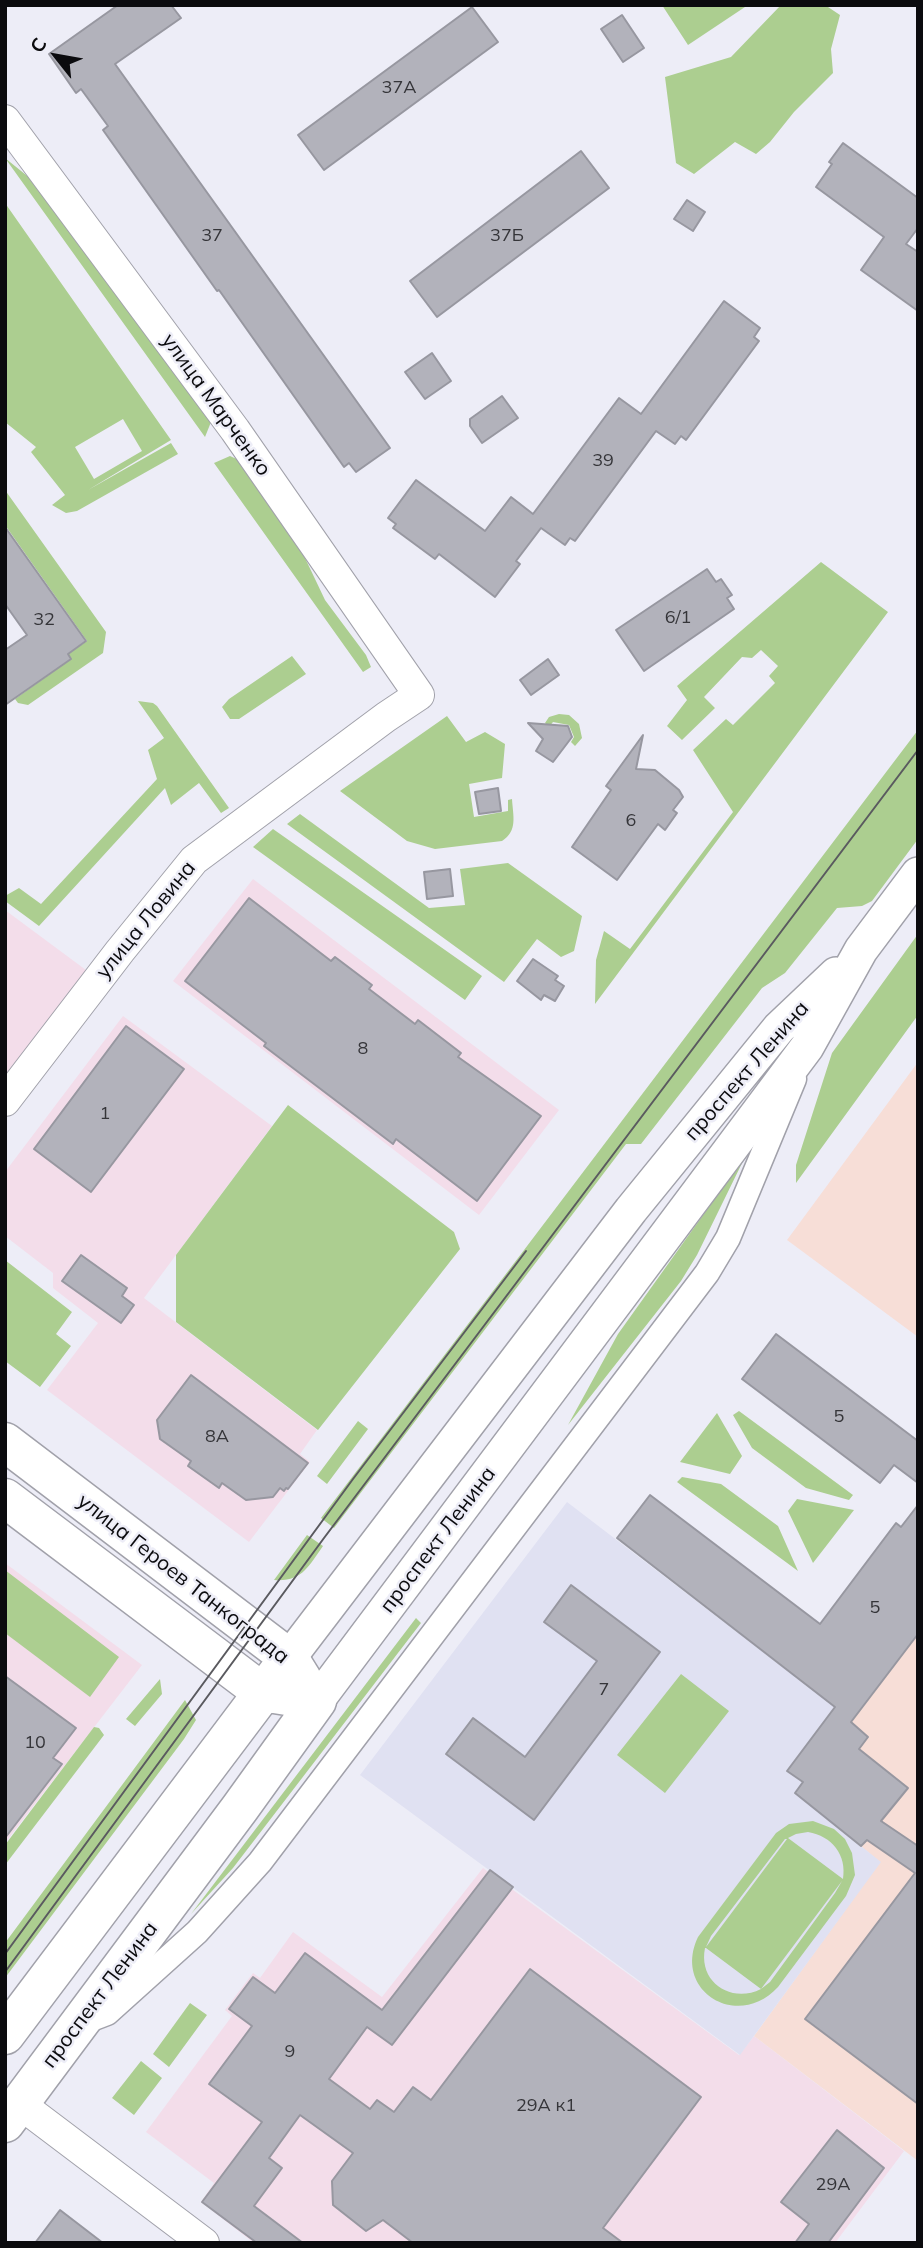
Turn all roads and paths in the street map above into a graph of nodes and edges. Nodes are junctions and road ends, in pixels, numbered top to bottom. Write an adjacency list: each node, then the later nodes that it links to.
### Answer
1 (5, 120): 2 (street, улица Марченко)
2 (419, 695): 6 (street, улица Ловина)
3 (918, 874): 4 (main road, проспект Ленина)
4 (860, 950): 5 (main road, проспект Ленина); 9 (main road, проспект Ленина)
5 (807, 1047): 11 (main road, проспект Ленина); 12 (street)
6 (5, 1101)
7 (5, 1442): 9 (main road, улица Героев Танкограда)
8 (5, 1497): 10 (main road, улица Героев Танкограда)
9 (289, 1658): 10 (main road, проспект Ленина); 11 (main road, улица Героев Танкограда)
10 (262, 1692): 11 (main road, улица Героев Танкограда); 13 (main road, проспект Ленина)
11 (317, 1701): 12 (main road, проспект Ленина)
12 (77, 2025): 14 (main road, проспект Ленина)
13 (5, 2035)
14 (10, 2107): 15 (street)
15 (204, 2243)

